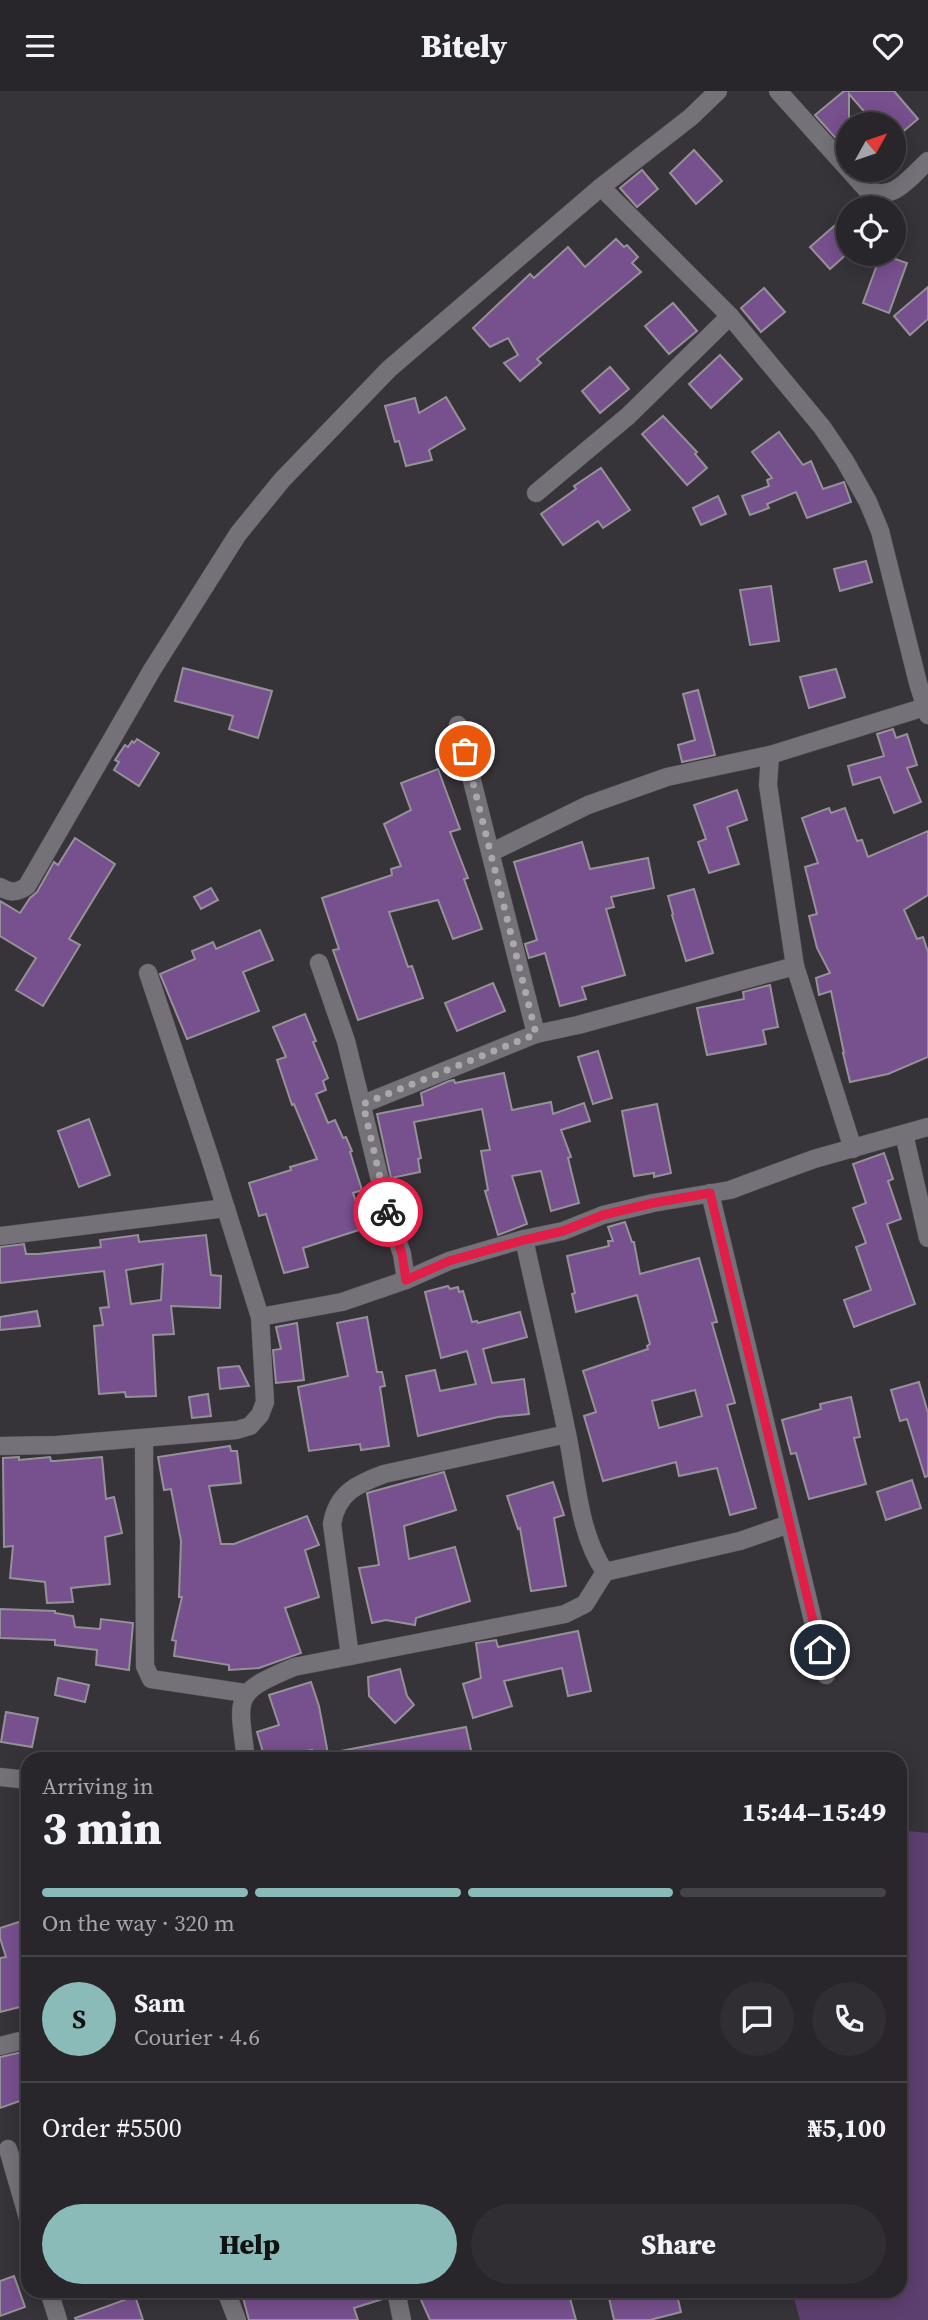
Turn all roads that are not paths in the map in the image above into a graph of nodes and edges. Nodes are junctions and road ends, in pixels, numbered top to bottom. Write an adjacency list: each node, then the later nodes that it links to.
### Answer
1 (718, 91): 4 (street)
2 (778, 91): 3 (street)
3 (928, 161)
4 (601, 187): 5 (street); 11 (street)
5 (730, 316): 6 (street); 7 (street)
6 (536, 493)
7 (927, 711): 9 (street)
8 (458, 726): 10 (street)
9 (770, 755): 10 (street); 13 (street)
10 (492, 852): 15 (street)
11 (0, 887)
12 (319, 963): 16 (street)
13 (796, 966): 15 (street); 19 (street)
14 (148, 973): 21 (street)
15 (536, 1034): 16 (street)
16 (363, 1104): 25 (street)
17 (928, 1127): 18 (street)
18 (904, 1134): 19 (street); 23 (street)
19 (853, 1149): 20 (street)
20 (710, 1193): 24 (street); 30 (street)
21 (226, 1208): 22 (street); 26 (street)
22 (0, 1236)
23 (928, 1238)
24 (524, 1240): 25 (street); 27 (street)
25 (406, 1280): 26 (street)
26 (260, 1317): 28 (street)
27 (567, 1434): 31 (street); 32 (street)
28 (144, 1439): 29 (street); 34 (street)
29 (0, 1446)
30 (789, 1524): 31 (street); 33 (street)
31 (605, 1572): 32 (street)
32 (350, 1656): 34 (street)
33 (826, 1675)
34 (245, 1693): 35 (street)
35 (245, 1752)
36 (0, 1777): 37 (street)
37 (21, 1779)
38 (21, 2041): 39 (street)
39 (0, 2046)
40 (8, 2149): 41 (street)
41 (21, 2194)
42 (51, 2298): 45 (street)
43 (229, 2298): 46 (street)
44 (397, 2298): 47 (street)
45 (58, 2320)
46 (237, 2320)
47 (402, 2320)

